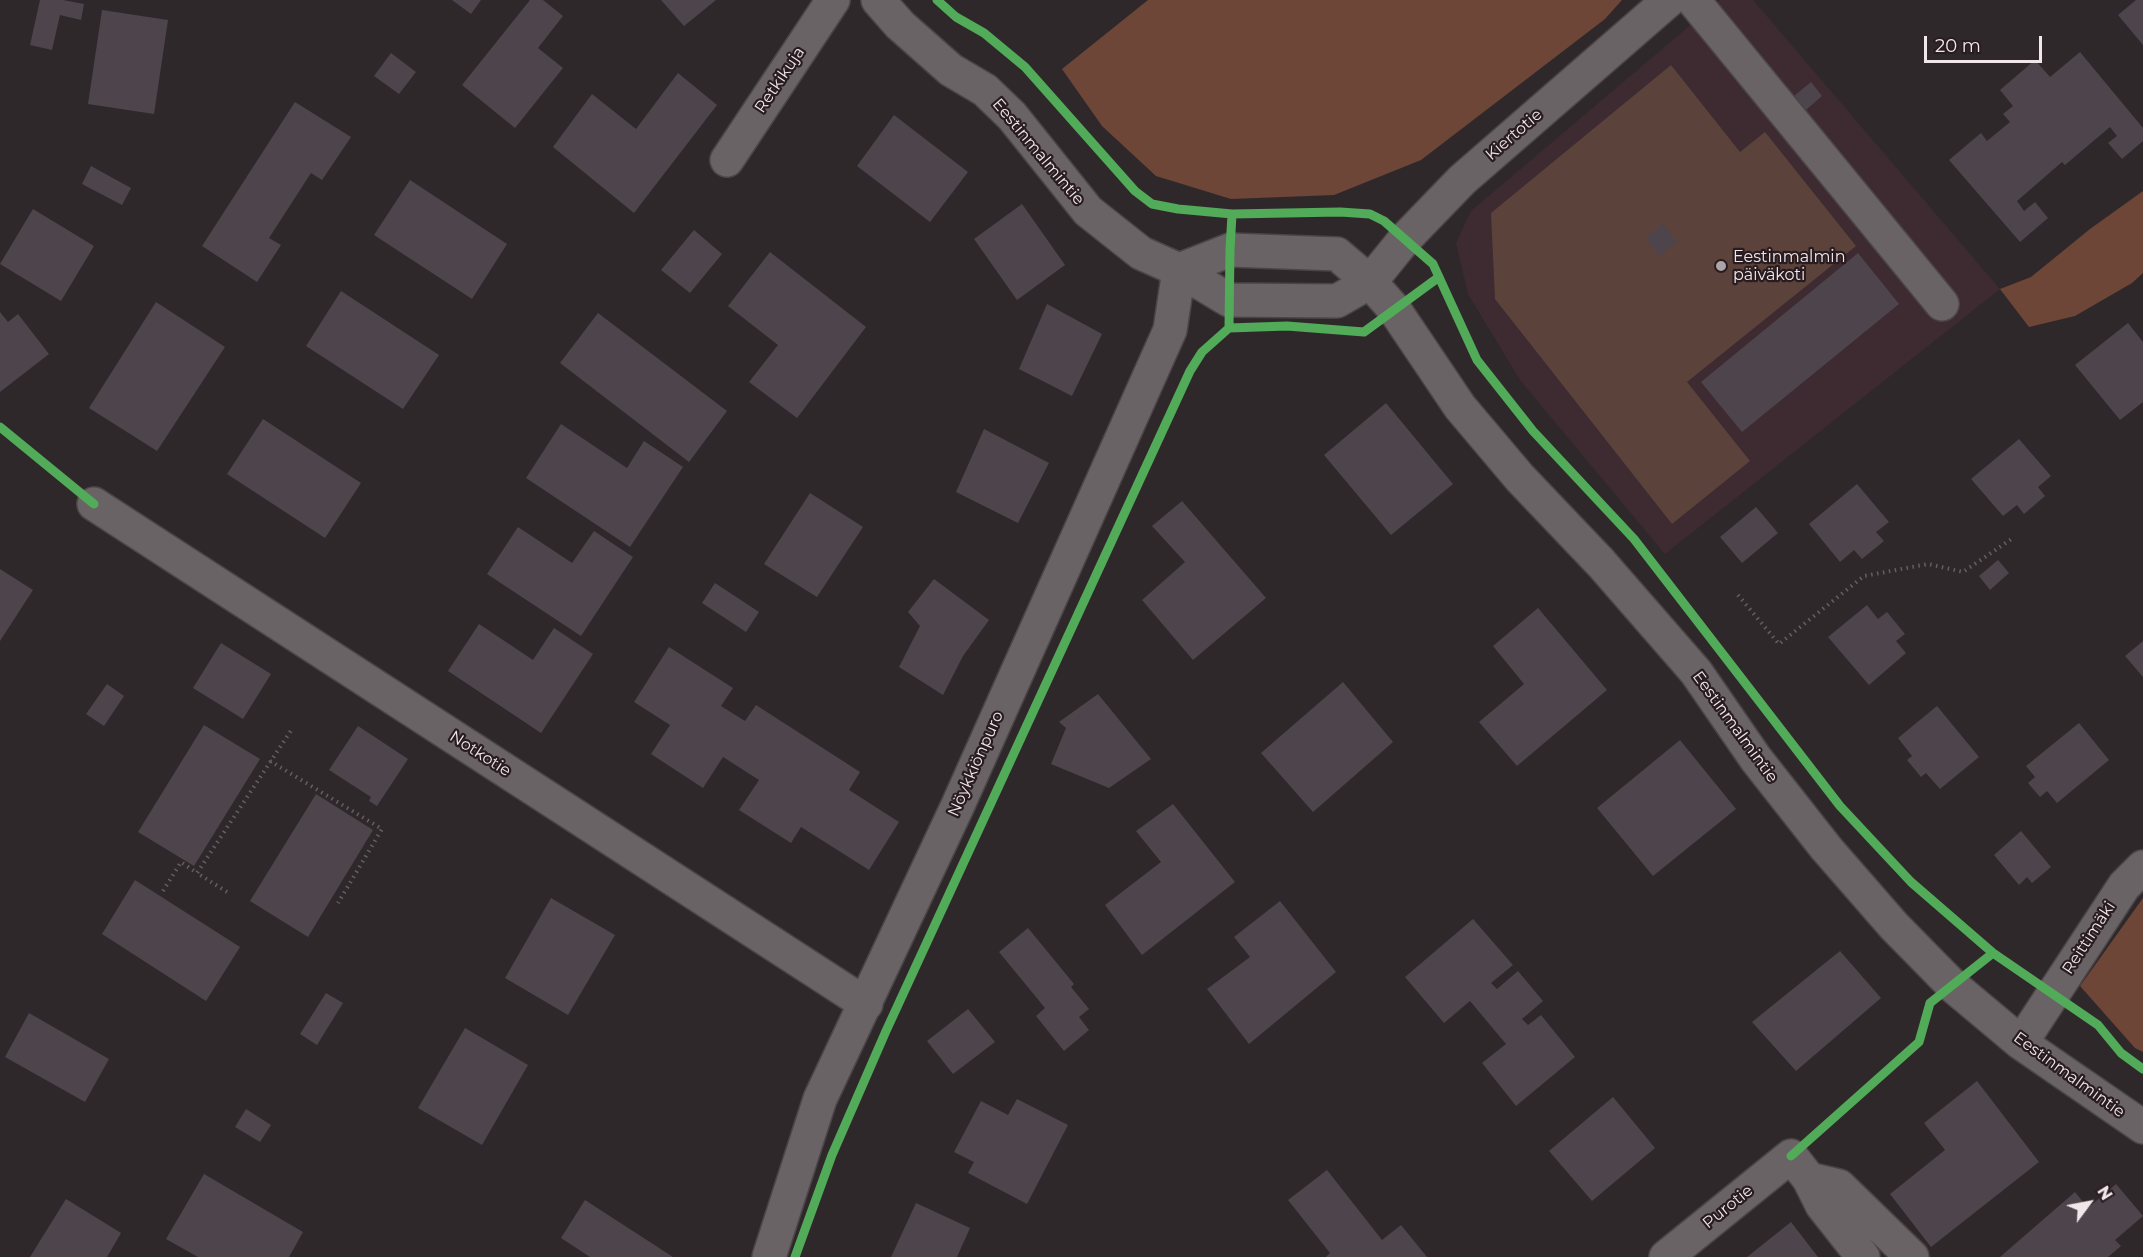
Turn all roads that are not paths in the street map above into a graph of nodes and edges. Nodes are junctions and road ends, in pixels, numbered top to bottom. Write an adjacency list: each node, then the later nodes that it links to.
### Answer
1 (833, 0): 5 (street, Retkikuja)
2 (878, 0): 6 (street, Eestinmalmintie)
3 (1669, 0): 7 (street, Kiertotie)
4 (1694, 0): 8 (street)
5 (727, 160)
6 (1179, 270): 7 (street, Eestinmalmintie); 7 (street, Eestinmalmintie); 11 (street, Nöykkiönpuro)
7 (1370, 282): 12 (street, Eestinmalmintie)
8 (1942, 304)
9 (94, 504): 11 (street, Notkotie)
10 (2143, 867): 12 (street, Reittimäki)
11 (866, 1004): 15 (street, Nöykkiönpuro)
12 (2021, 1043): 13 (street, Eestinmalmintie)
13 (2143, 1127)
14 (1800, 1168): 16 (street, Purotie); 17 (street); 18 (street)
15 (769, 1257)
16 (1666, 1257)
17 (1863, 1257)
18 (1912, 1257)

